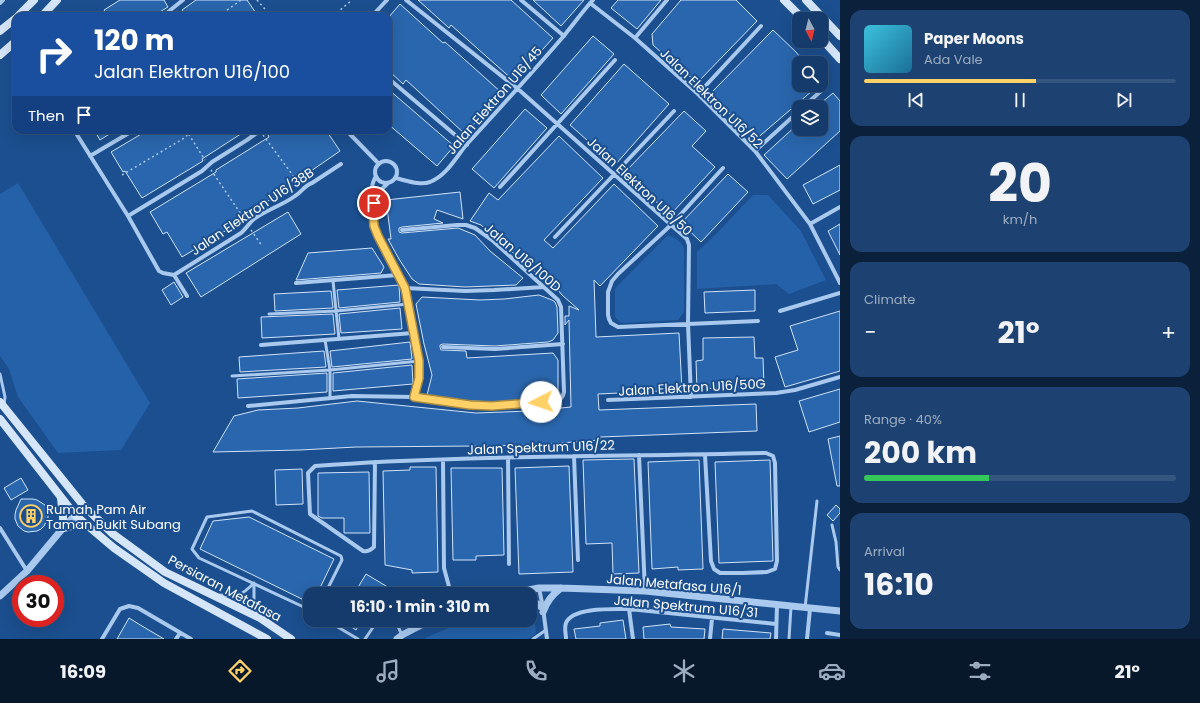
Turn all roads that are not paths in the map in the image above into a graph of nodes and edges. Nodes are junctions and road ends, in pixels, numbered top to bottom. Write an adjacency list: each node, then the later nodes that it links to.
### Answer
1 (3, 0): 12 (street)
2 (34, 0): 13 (main road)
3 (57, 0): 14 (main road)
4 (183, 0): 15 (street)
5 (388, 0): 16 (street)
6 (406, 0): 30 (street, Jalan Elektron U16/50)
7 (521, 0): 21 (street)
8 (668, 0): 23 (street)
9 (784, 0): 17 (main road)
10 (806, 0): 22 (main road)
11 (592, 2): 21 (street, Jalan Elektron U16/45); 23 (street, Jalan Elektron U16/52)
12 (0, 3)
13 (22, 12)
14 (46, 12)
15 (168, 12)
16 (376, 12)
17 (796, 12)
18 (12, 21): 20 (main road)
19 (761, 26): 32 (street)
20 (0, 31)
21 (564, 36): 30 (street, Jalan Elektron U16/45)
22 (840, 36)
23 (635, 38): 32 (street, Jalan Elektron U16/52)
24 (12, 44): 26 (main road)
25 (828, 46): 27 (main road)
26 (0, 55)
27 (840, 59)
28 (615, 60): 36 (street)
29 (392, 81): 41 (street)
30 (518, 89): 36 (street, Jalan Elektron U16/50); 41 (street, Jalan Elektron U16/45)
31 (819, 92): 33 (street)
32 (698, 94): 42 (street, Jalan Elektron U16/52)
33 (810, 100)
34 (674, 111): 47 (street)
35 (792, 117): 42 (street)
36 (557, 124): 47 (street, Jalan Elektron U16/50); 51 (street)
37 (76, 134): 43 (street)
38 (127, 134): 43 (street)
39 (256, 134): 54 (street)
40 (350, 134): 45 (street)
41 (467, 144): 49 (street, Jalan Elektron U16/45)
42 (755, 151): 55 (street, Jalan Elektron U16/52)
43 (90, 156): 54 (street)
44 (340, 164): 59 (street, Jalan Elektron U16/38B)
45 (379, 164): 48 (street); 49 (street)
46 (723, 168): 56 (street)
47 (615, 174): 56 (street, Jalan Elektron U16/50); 58 (street)
48 (376, 176): 50 (street); 52 (street)
49 (394, 178): 50 (street)
50 (388, 183): 52 (street)
51 (500, 187)
52 (374, 203): 60 (street)
53 (840, 207): 55 (street)
54 (128, 216): 59 (street)
55 (810, 224): 63 (street, Jalan Elektron U16/52)
56 (671, 225): 73 (street, Jalan Elektron U16/50); 73 (street)
57 (402, 230): 64 (street, Jalan U16/100D)
58 (555, 237)
59 (174, 275): 67 (street)
60 (398, 275): 61 (street); 65 (street)
61 (333, 281): 62 (street); 69 (lane)
62 (296, 283)
63 (840, 283)
64 (544, 287): 65 (street); 77 (street, Jalan U16/100D)
65 (405, 288): 68 (street)
66 (840, 293): 70 (street)
67 (187, 296)
68 (408, 304): 69 (lane); 74 (street)
69 (336, 310): 71 (lane); 75 (lane)
70 (780, 311)
71 (269, 314)
72 (758, 321): 73 (street)
73 (688, 324): 87 (street, Jalan Elektron U16/50)
74 (413, 333): 75 (street); 80 (street)
75 (339, 339): 76 (street)
76 (325, 340): 78 (street); 81 (lane)
77 (563, 344): 79 (street); 86 (street, Jalan U16/100D)
78 (261, 345)
79 (443, 347)
80 (419, 361): 81 (lane); 86 (street)
81 (330, 370): 83 (lane); 85 (lane)
82 (0, 374): 89 (lane)
83 (232, 376)
84 (840, 377): 87 (street, Jalan Elektron U16/50G)
85 (330, 397): 86 (street); 90 (street)
86 (414, 397)
87 (691, 397): 88 (street, Jalan Elektron U16/50G)
88 (608, 400)
89 (2, 404): 98 (main road, Persiaran Metafasa)
90 (248, 406)
91 (0, 419): 99 (main road, Persiaran Metafasa)
92 (704, 454): 92 (street, Jalan Spektrum U16/22); 93 (street, Jalan Spektrum U16/22)
93 (639, 455): 94 (street, Jalan Spektrum U16/22); 115 (street)
94 (574, 456): 95 (street, Jalan Spektrum U16/22); 106 (street)
95 (508, 458): 96 (street, Jalan Spektrum U16/22); 107 (street)
96 (443, 460): 97 (street, Jalan Spektrum U16/22); 112 (street)
97 (375, 462): 97 (street, Jalan Spektrum U16/22)
98 (74, 494): 101 (main road); 116 (main road, Persiaran Metafasa)
99 (61, 498): 101 (main road, Persiaran Metafasa); 105 (main road)
100 (817, 500): 123 (lane)
101 (75, 515): 102 (main road, Persiaran Metafasa); 105 (street)
102 (87, 525): 105 (main road); 141 (main road, Persiaran Metafasa)
103 (832, 525): 109 (lane)
104 (0, 528): 108 (street)
105 (63, 528): 108 (street)
106 (578, 560)
107 (508, 564)
108 (27, 570): 117 (street)
109 (840, 570)
110 (254, 583): 111 (lane); 116 (lane); 120 (lane); 126 (lane)
111 (328, 587)
112 (449, 587)
113 (538, 588): 114 (street, Jalan Metafasa U16/1); 124 (street)
114 (561, 588): 115 (street, Jalan Metafasa U16/1); 124 (street)
115 (645, 591): 119 (street, Jalan Metafasa U16/1)
116 (213, 595): 126 (main road, Persiaran Metafasa)
117 (0, 596)
118 (537, 605): 124 (street)
119 (777, 605): 121 (street, Jalan Metafasa U16/1); 128 (street)
120 (303, 607)
121 (791, 607): 123 (street, Jalan Metafasa U16/1); 151 (lane)
122 (629, 609): 127 (street, Jalan Spektrum U16/31); 147 (street, Jalan Spektrum U16/31); 148 (street)
123 (807, 609): 125 (street, Jalan Metafasa U16/1); 152 (street)
124 (543, 610): 133 (street)
125 (840, 611)
126 (260, 618): 142 (main road, Persiaran Metafasa)
127 (712, 618): 128 (street, Jalan Spektrum U16/31); 149 (street)
128 (776, 624): 150 (street)
129 (338, 627): 143 (lane)
130 (373, 627): 144 (lane)
131 (397, 627): 137 (lane)
132 (418, 627): 137 (street)
133 (546, 630): 145 (lane); 146 (street)
134 (180, 632): 138 (street); 139 (street); 140 (street)
135 (828, 633): 136 (street)
136 (840, 635)
137 (400, 637)
138 (102, 639)
139 (176, 639)
140 (191, 639)
141 (267, 639)
142 (291, 639)
143 (358, 639)
144 (365, 639)
145 (533, 639)
146 (547, 639)
147 (566, 639)
148 (633, 639)
149 (710, 639)
150 (776, 639)
151 (789, 639)
152 (807, 639)

